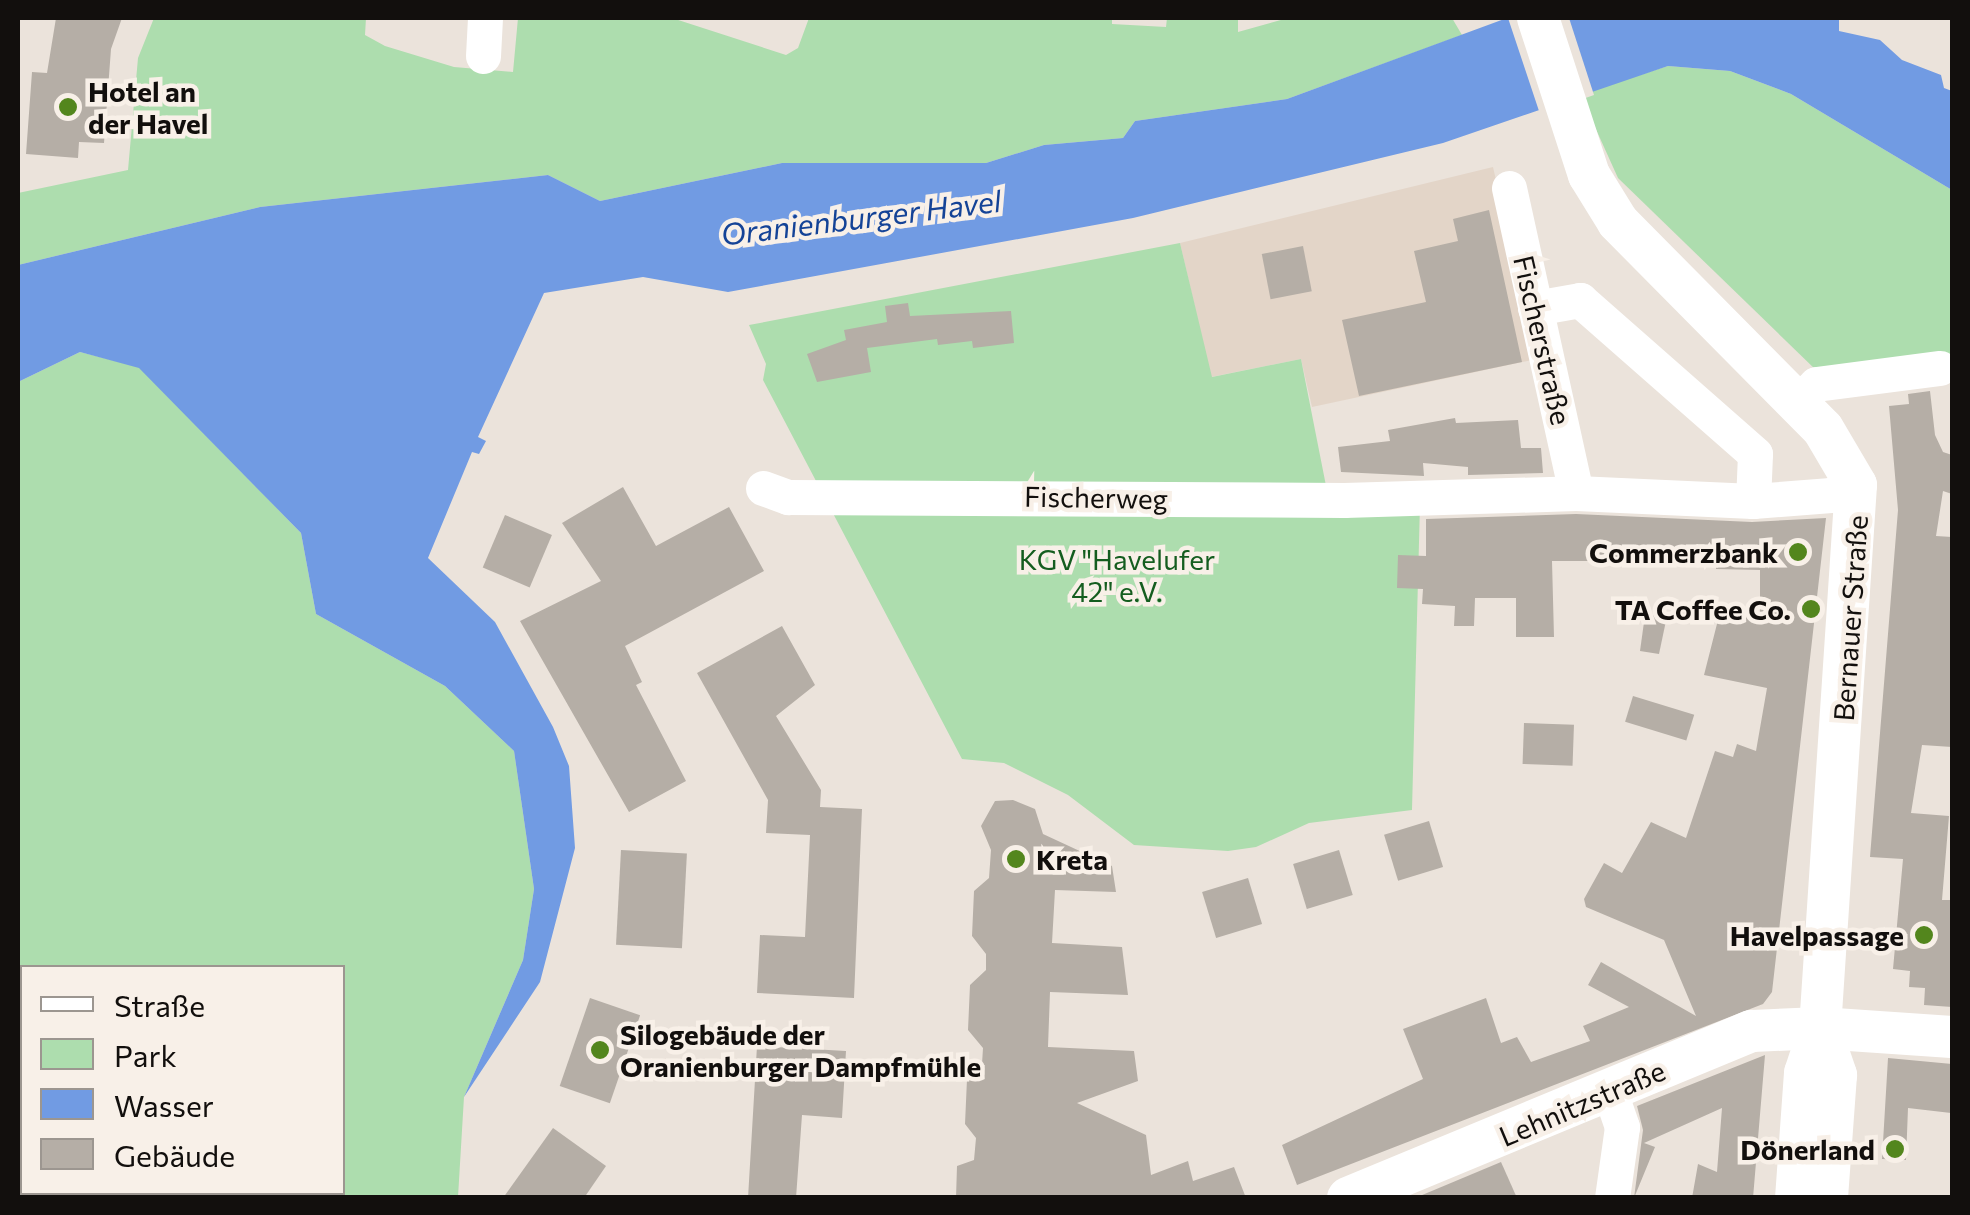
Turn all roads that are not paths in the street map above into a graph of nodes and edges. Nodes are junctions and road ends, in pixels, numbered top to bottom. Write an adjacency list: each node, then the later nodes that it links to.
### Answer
1 (486, 18): 3 (street)
2 (1538, 18): 7 (main road, Bernauer Straße)
3 (483, 56)
4 (1509, 188): 5 (street, Fischerstraße)
5 (1535, 308): 10 (street, Fischerstraße); 11 (street)
6 (1940, 368): 7 (street)
7 (1797, 402): 8 (main road, Bernauer Straße)
8 (1856, 485): 11 (street); 12 (main road, Bernauer Straße)
9 (763, 488): 10 (street, Fischerweg)
10 (1576, 493): 11 (street)
11 (1753, 500)
12 (1820, 1028): 13 (main road, Lehnitzstraße); 14 (main road, Lehnitzstraße); 17 (main road, Bernauer Straße); 18 (main road, Bernauer Straße)
13 (1952, 1037)
14 (1610, 1092): 15 (main road, Lehnitzstraße); 16 (street)
15 (1348, 1198)
16 (1612, 1198)
17 (1796, 1198)
18 (1827, 1198)

